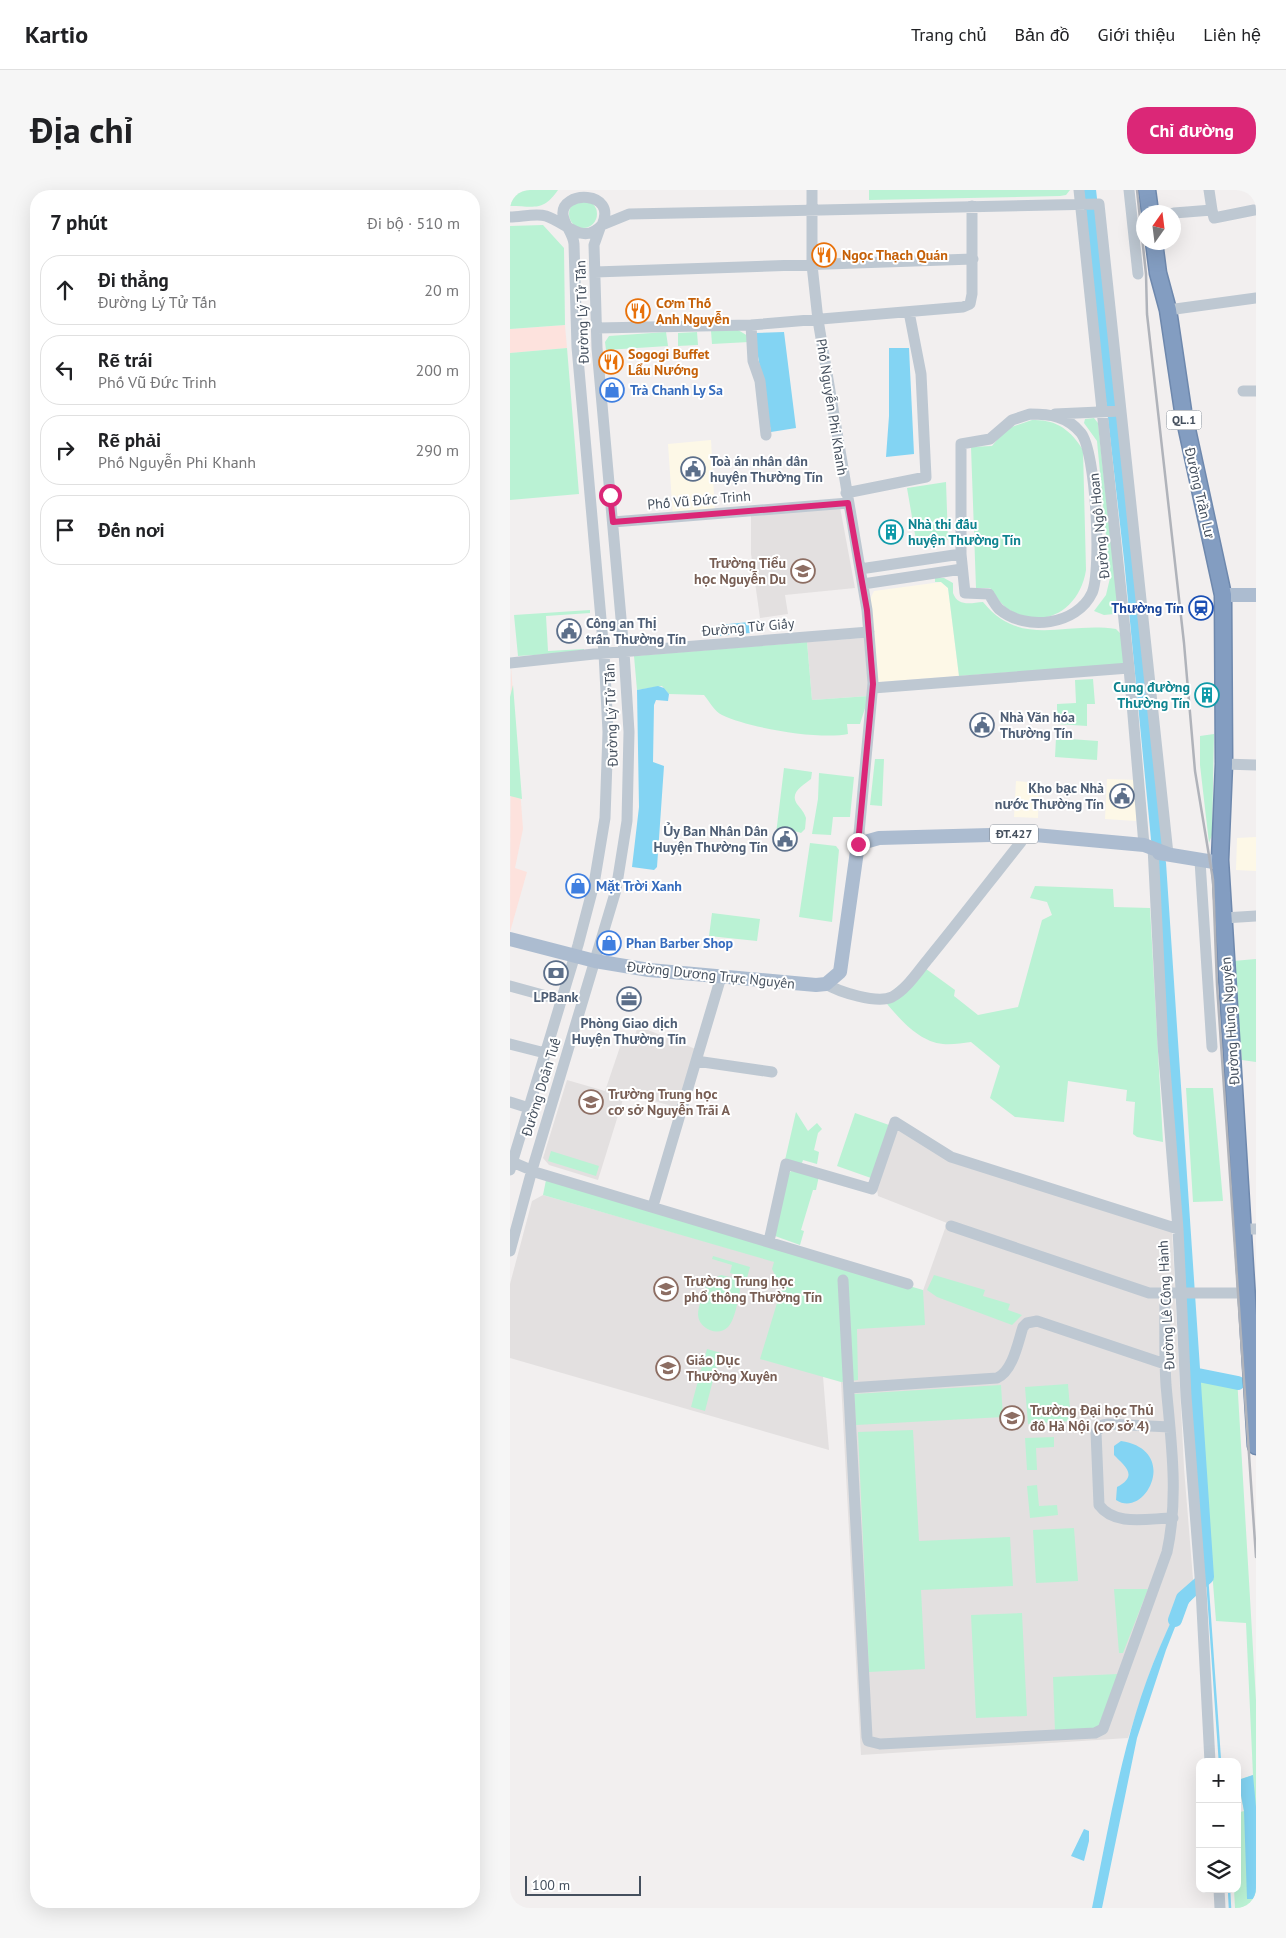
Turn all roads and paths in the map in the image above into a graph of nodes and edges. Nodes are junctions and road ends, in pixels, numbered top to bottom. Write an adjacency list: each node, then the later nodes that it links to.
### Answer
1 (812, 190): 11 (street, Phố Nguyễn Phi Khanh)
2 (1079, 190): 8 (street, Đường Ngô Hoan)
3 (1129, 190): 24 (street)
4 (1147, 190): 9 (highway)
5 (1209, 190): 12 (street)
6 (571, 194): 7 (street); 16 (street); 19 (street)
7 (597, 194): 15 (street); 18 (street)
8 (1081, 204): 10 (street); 33 (street); 34 (street, Đường Ngô Hoan)
9 (1149, 205)
10 (972, 206): 11 (street); 21 (street)
11 (812, 210): 15 (street); 22 (street, Phố Nguyễn Phi Khanh)
12 (1212, 210): 13 (street); 14 (street)
13 (1254, 210)
14 (1181, 212)
15 (629, 214): 18 (street)
16 (544, 216): 17 (street); 19 (street)
17 (510, 217)
18 (601, 226): 19 (street); 23 (street, Đường Lý Tử Tấn)
19 (570, 229): 39 (street, Đường Lý Tử Tấn)
20 (1155, 250): 26 (highway, Đường Trần Lư / QL.1)
21 (973, 259): 22 (street); 27 (street)
22 (812, 265): 23 (street); 28 (street, Phố Nguyễn Phi Khanh)
23 (595, 272): 30 (street, Đường Lý Tử Tấn)
24 (1138, 274)
25 (1256, 298): 26 (street)
26 (1168, 310): 45 (highway, Đường Trần Lư / QL.1)
27 (909, 312): 28 (street); 37 (street, Phố Vũ Đức Trinh)
28 (818, 320): 29 (street); 37 (street, Phố Nguyễn Phi Khanh)
29 (751, 325): 30 (street); 36 (street)
30 (596, 328): 38 (street, Đường Lý Tử Tấn)
31 (1243, 391): 32 (street)
32 (1256, 391)
33 (1121, 412): 34 (street); 60 (street)
34 (1102, 413): 35 (street); 51 (street, Đường Ngô Hoan)
35 (1051, 415): 41 (street); 42 (street)
36 (766, 435)
37 (847, 498): 40 (street, Phố Vũ Đức Trinh); 43 (street, Phố Nguyễn Phi Khanh)
38 (612, 507): 39 (street); 40 (street, Đường Lý Tử Tấn)
39 (591, 509): 49 (street, Đường Lý Tử Tấn)
40 (613, 522): 48 (street, Đường Lý Tử Tấn)
41 (961, 554): 42 (street); 43 (street)
42 (962, 568): 44 (street)
43 (860, 569): 44 (street, Phố Nguyễn Phi Khanh)
44 (862, 584): 47 (street, Phố Nguyễn Phi Khanh)
45 (1223, 595): 46 (main road); 55 (highway, Đường Hùng Nguyên / QL.1)
46 (1256, 595)
47 (869, 632): 48 (street, Đường Từ Giấy); 52 (street, Phố Nguyễn Phi Khanh)
48 (624, 652): 49 (street, Đường Từ Giấy); 54 (street, Đường Lý Tử Tấn)
49 (604, 653): 50 (street, Đường Từ Giấy); 53 (street, Đường Lý Tử Tấn)
50 (510, 663)
51 (1129, 668): 52 (street); 59 (street, Đường Ngô Hoan)
52 (873, 688): 58 (street, Phố Nguyễn Phi Khanh)
53 (607, 748): 54 (street); 67 (street, Đường Lý Tử Tấn)
54 (628, 748): 68 (street, Đường Lý Tử Tấn)
55 (1224, 764): 56 (street); 62 (highway, Đường Hùng Nguyên / QL.1)
56 (1256, 765)
57 (1023, 838): 58 (main road, ĐT.427); 59 (main road, ĐT.427); 70 (street)
58 (858, 848): 70 (main road, Phố Nguyễn Phi Khanh)
59 (1150, 848): 60 (main road, ĐT.427); 84 (street, Đường Lê Công Hành)
60 (1168, 854): 61 (main road, ĐT.427)
61 (1200, 861): 62 (main road, ĐT.427); 74 (street)
62 (1220, 863): 64 (highway, Đường Hùng Nguyên / QL.1)
63 (1256, 916): 64 (street)
64 (1224, 918): 85 (highway, Đường Hùng Nguyên / QL.1)
65 (510, 939): 67 (main road, Đường Dương Trực Nguyên)
66 (510, 947): 67 (main road, Đường Dương Trực Nguyên)
67 (573, 960): 68 (main road, Đường Dương Trực Nguyên); 72 (street, Đường Doãn Tuế)
68 (595, 961): 69 (main road, Đường Dương Trực Nguyên); 81 (street, Đường Doãn Tuế)
69 (721, 977): 70 (main road, Đường Dương Trực Nguyên); 76 (street)
70 (826, 984)
71 (510, 986): 72 (street)
72 (561, 1000): 75 (street, Đường Doãn Tuế)
73 (510, 1044): 75 (street)
74 (1212, 1047)
75 (545, 1053): 79 (street, Đường Doãn Tuế)
76 (696, 1061): 77 (street); 82 (street)
77 (772, 1072)
78 (510, 1102): 79 (street)
79 (529, 1108): 80 (street, Đường Doãn Tuế)
80 (511, 1164): 81 (street)
81 (532, 1170): 82 (street); 87 (street, Đường Doãn Tuế)
82 (653, 1206): 86 (street)
83 (951, 1226): 91 (street)
84 (1178, 1229): 86 (street); 90 (street, Đường Lê Công Hành)
85 (1249, 1229): 92 (highway, Đường Hùng Nguyên / QL.1)
86 (769, 1241): 89 (street)
87 (510, 1251)
88 (843, 1280): 94 (street)
89 (908, 1284)
90 (1187, 1292): 91 (street); 92 (street); 97 (street, Đường Lê Công Hành)
91 (1165, 1293): 93 (street)
92 (1247, 1293): 96 (highway, Đường Hùng Nguyên / QL.1)
93 (1165, 1364): 94 (street); 95 (street)
94 (849, 1388): 99 (street)
95 (1170, 1427): 98 (street); 99 (street)
96 (1256, 1446)
97 (1191, 1461): 98 (street); 100 (street, Đường Lê Công Hành)
98 (1173, 1462): 99 (street)
99 (1173, 1518)
100 (1210, 1758)
101 (1219, 1893): 102 (street)
102 (1220, 1908)

